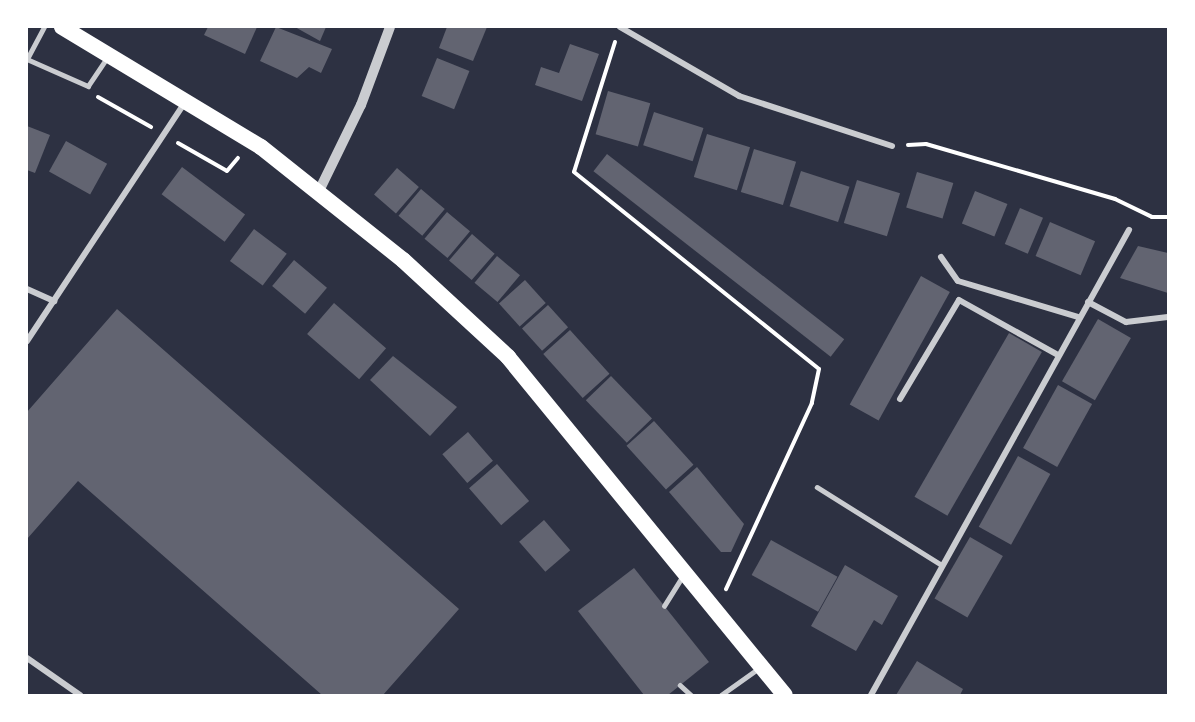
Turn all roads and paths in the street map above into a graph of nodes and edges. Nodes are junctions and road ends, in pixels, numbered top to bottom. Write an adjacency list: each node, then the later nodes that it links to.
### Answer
1 (44, 27): 7 (lane)
2 (62, 27): 6 (highway)
3 (390, 27): 10 (street)
4 (620, 27): 9 (street)
5 (616, 38): 26 (path)
6 (110, 54): 7 (lane); 8 (highway)
7 (27, 59)
8 (186, 100): 10 (highway); 15 (street)
9 (892, 146): 11 (path)
10 (318, 194): 24 (highway)
11 (1168, 217)
12 (1129, 230): 16 (street)
13 (941, 257): 17 (street)
14 (27, 289): 15 (street)
15 (54, 302): 19 (street)
16 (1088, 302): 17 (street); 18 (street)
17 (1078, 316): 20 (street)
18 (1168, 317)
19 (27, 341)
20 (1056, 354): 21 (street); 23 (street)
21 (900, 399)
22 (817, 487): 23 (lane)
23 (942, 565): 34 (street)
24 (685, 572): 25 (lane); 26 (highway)
25 (664, 606)
26 (717, 610): 28 (highway)
27 (27, 658): 30 (street)
28 (763, 665): 32 (lane); 33 (highway)
29 (680, 685): 31 (lane)
30 (80, 695)
31 (691, 695)
32 (721, 695)
33 (785, 695)
34 (872, 695)

